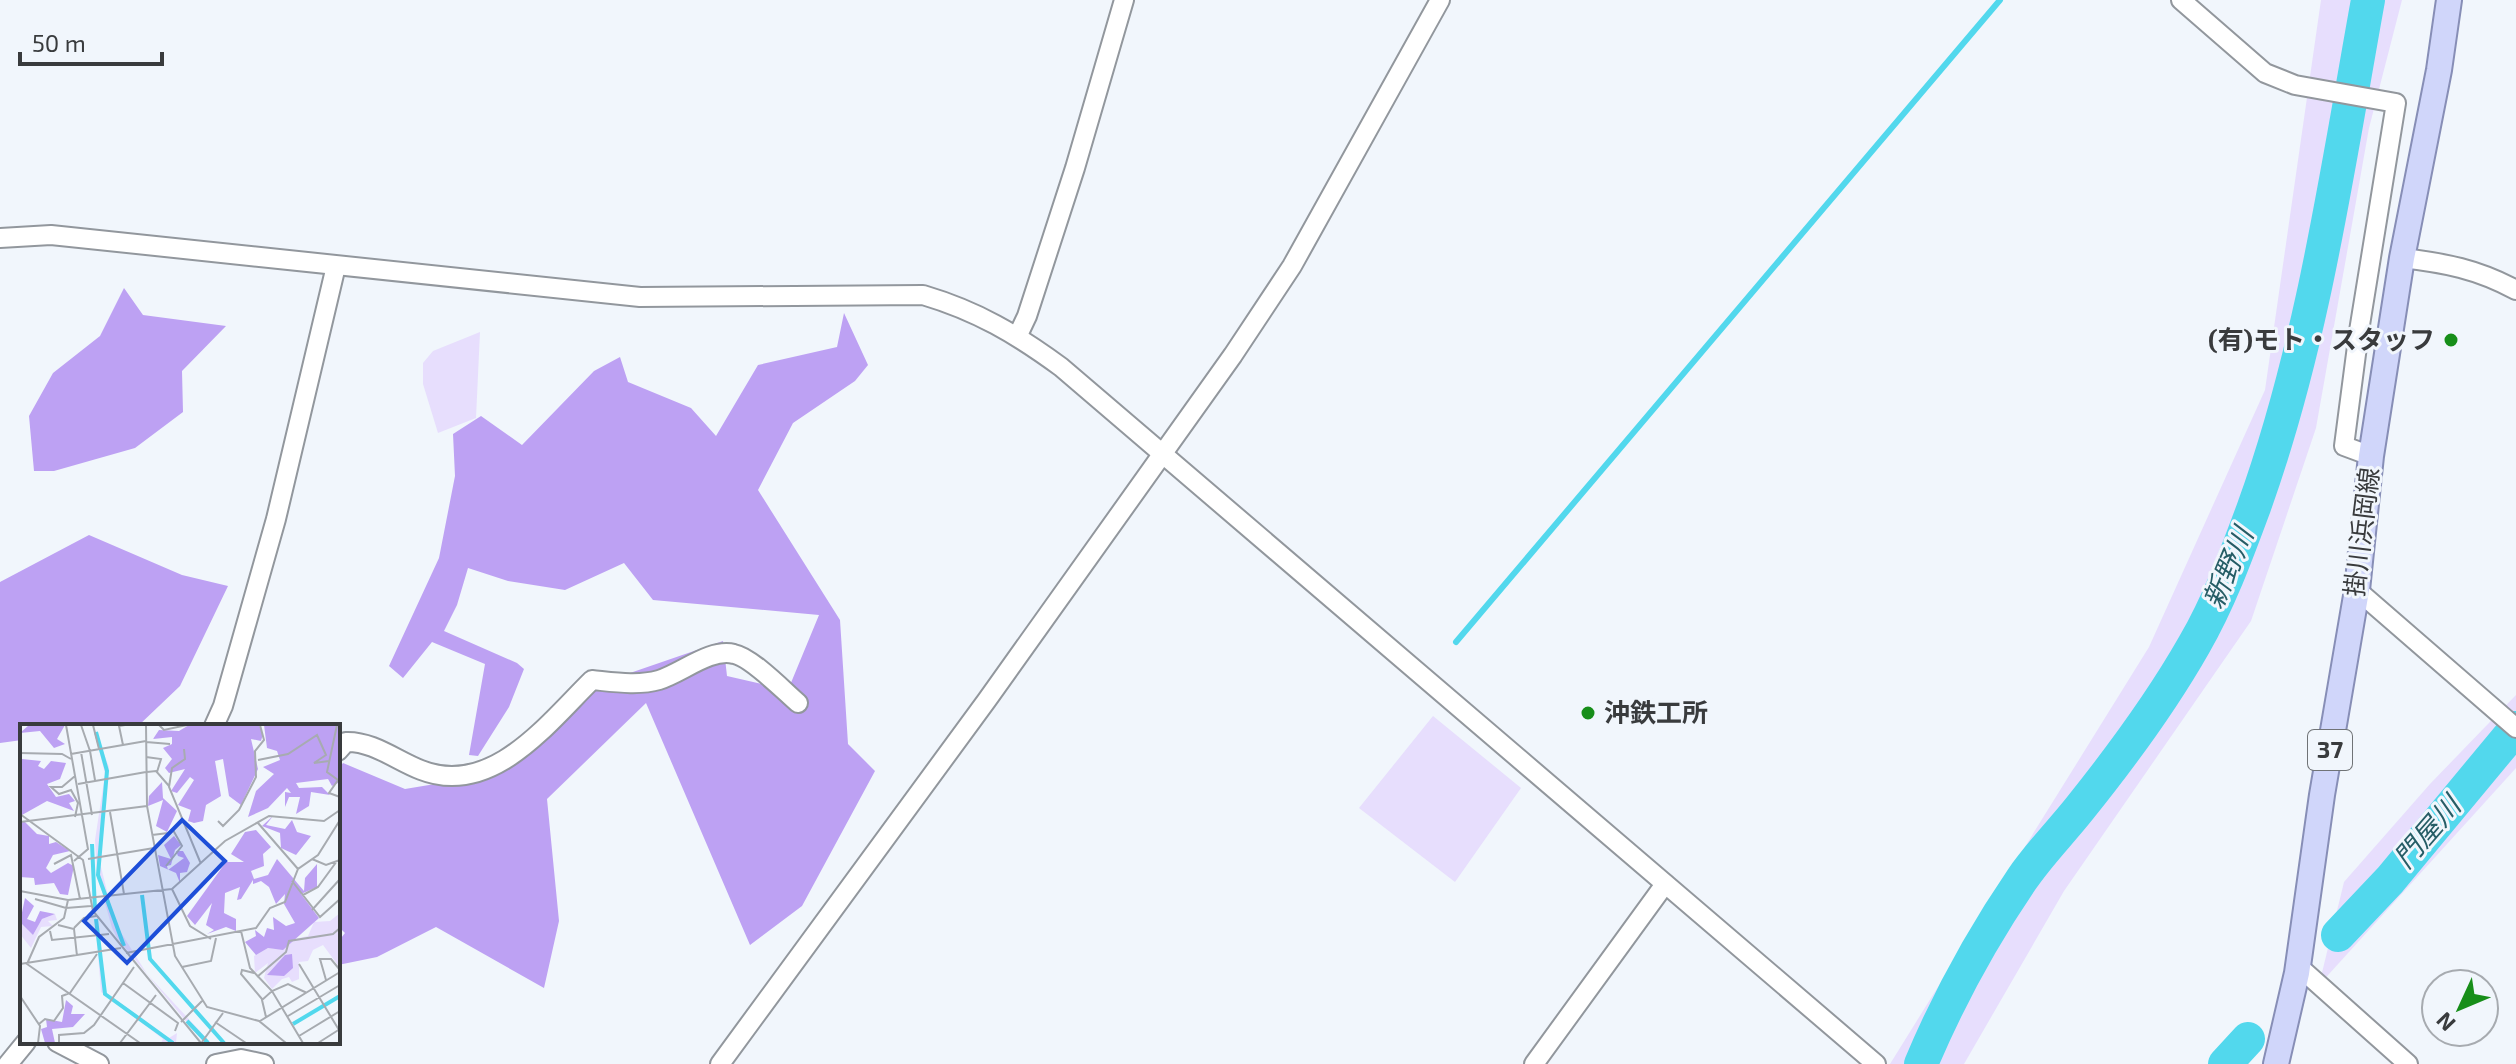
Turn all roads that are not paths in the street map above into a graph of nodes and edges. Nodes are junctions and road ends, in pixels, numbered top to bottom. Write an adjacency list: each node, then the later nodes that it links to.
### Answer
1 (1124, 0): 9 (street)
2 (1440, 0): 10 (street)
3 (2181, 0): 11 (street)
4 (2449, 0): 6 (main road, 掛川浜岡線 / 37)
5 (0, 238): 7 (street)
6 (2402, 258): 8 (street); 11 (main road, 掛川浜岡線 / 37)
7 (336, 266): 9 (street); 14 (street)
8 (2516, 290)
9 (1018, 335): 10 (street)
10 (1164, 454): 17 (street); 27 (street)
11 (2371, 456): 12 (main road, 掛川浜岡線 / 37)
12 (2357, 590): 15 (street); 18 (main road, 掛川浜岡線 / 37)
13 (798, 703): 16 (street)
14 (215, 724)
15 (2516, 728)
16 (340, 749)
17 (1665, 884): 22 (street); 28 (street)
18 (2298, 966): 29 (main road, 掛川浜岡線 / 37); 30 (street)
19 (24, 1044): 23 (street)
20 (61, 1044): 24 (street)
21 (242, 1050): 25 (street); 26 (street)
22 (1873, 1062)
23 (8, 1064)
24 (99, 1064)
25 (216, 1064)
26 (264, 1064)
27 (720, 1064)
28 (1534, 1064)
29 (2276, 1064)
30 (2408, 1064)

